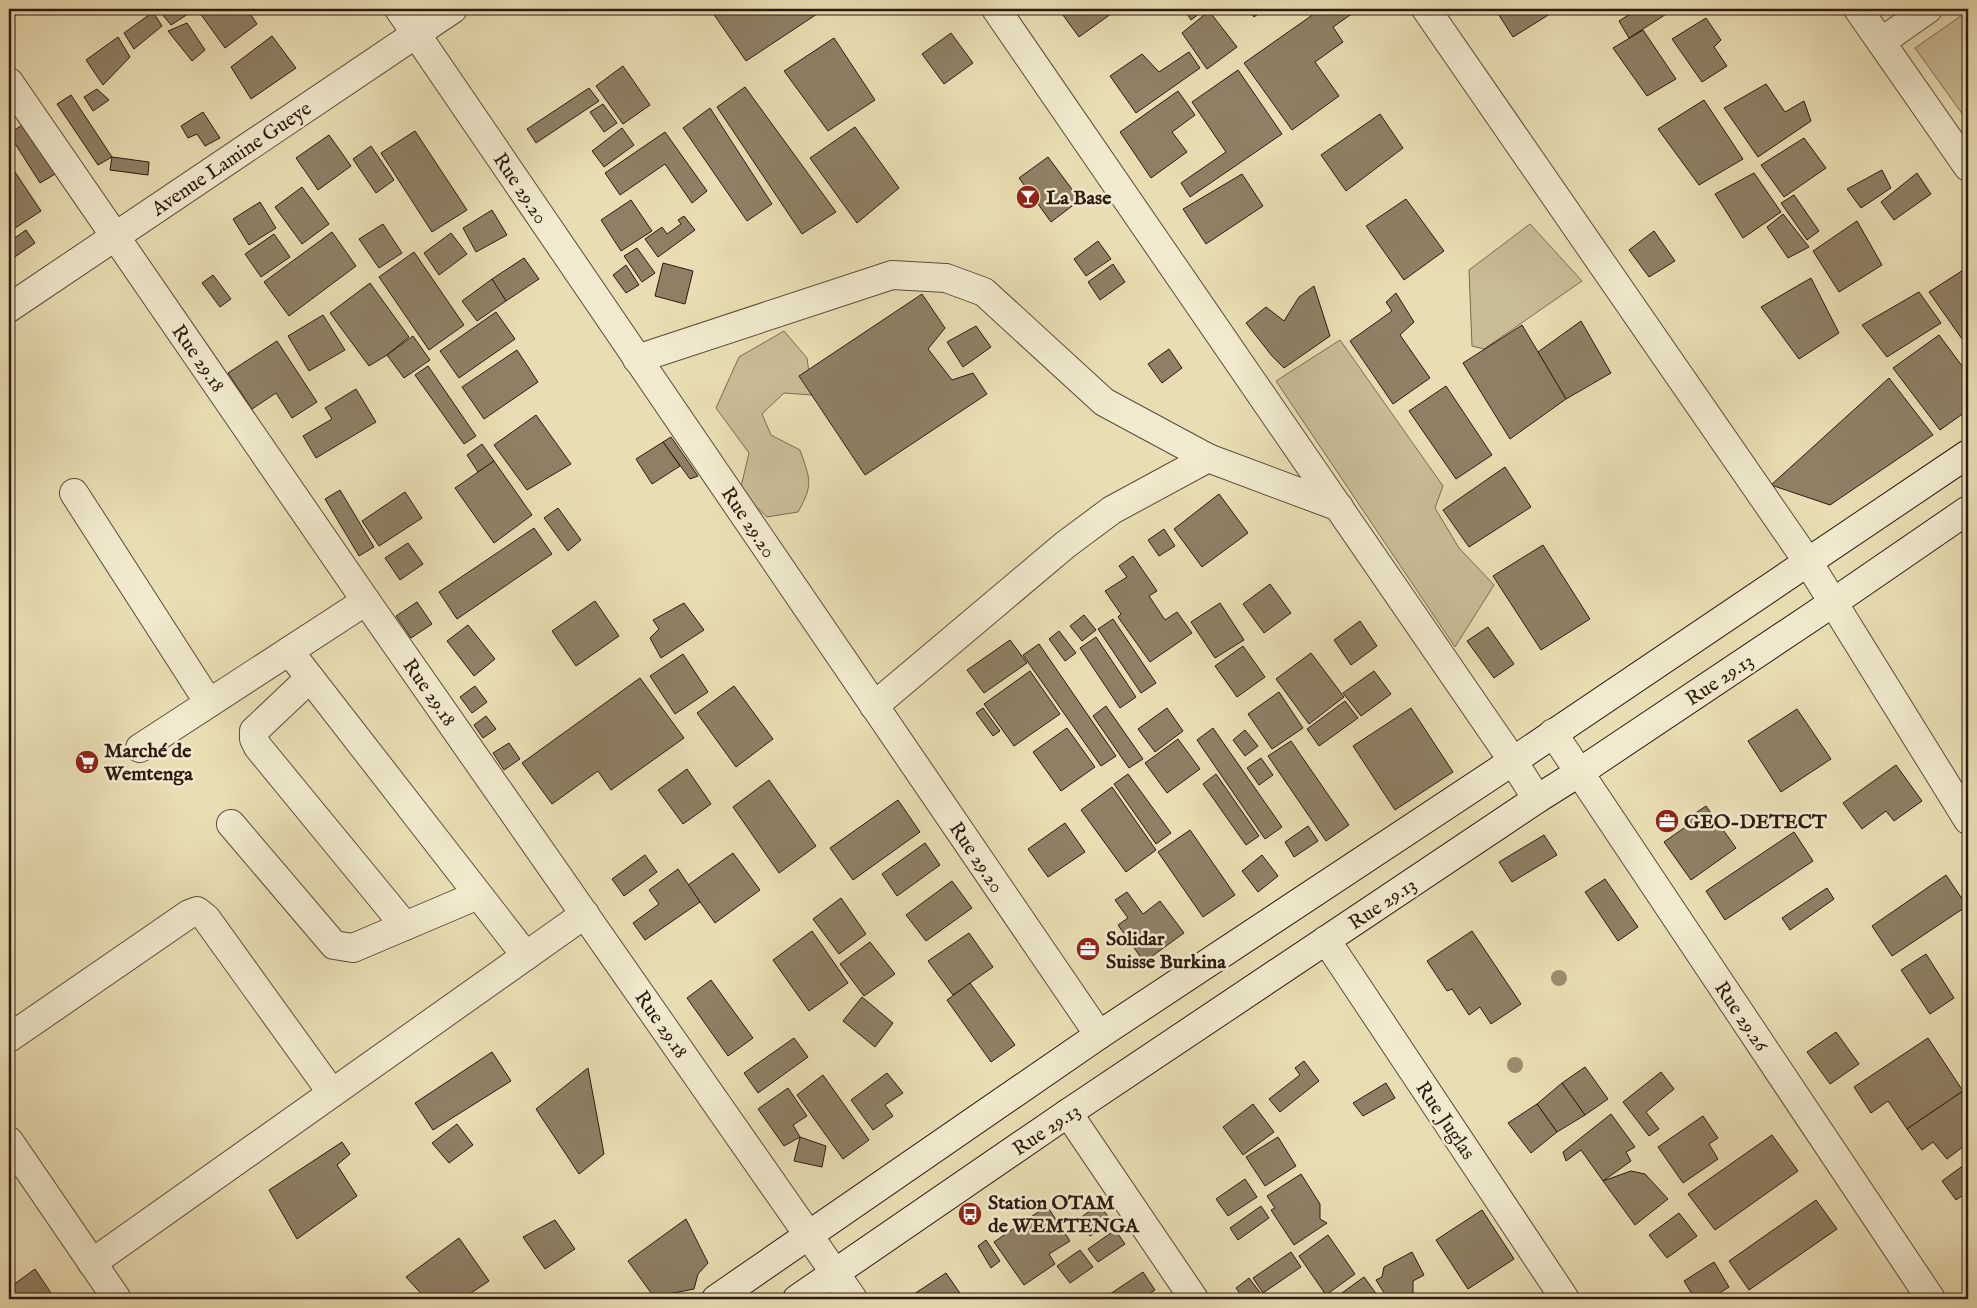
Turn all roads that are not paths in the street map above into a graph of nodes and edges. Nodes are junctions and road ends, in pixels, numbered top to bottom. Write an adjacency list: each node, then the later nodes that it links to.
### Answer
1 (399, 9): 7 (street, Rue 29.20)
2 (453, 9): 7 (street, Avenue Lamine Gueye)
3 (996, 9): 17 (street)
4 (1426, 9): 19 (street)
5 (1858, 9): 8 (street)
6 (1928, 9): 8 (street)
7 (416, 33): 11 (street, Avenue Lamine Gueye); 13 (street, Rue 29.20)
8 (1880, 42): 10 (street)
9 (9, 82): 11 (street, Rue 29.18)
10 (1968, 167)
11 (115, 236): 12 (street, Avenue Lamine Gueye); 20 (street, Rue 29.18)
12 (9, 308)
13 (637, 358): 15 (street); 25 (street, Rue 29.20)
14 (1968, 454): 19 (street)
15 (1208, 458): 17 (street); 25 (street)
16 (74, 493): 24 (street)
17 (1339, 507): 28 (street)
18 (1968, 510): 21 (street, Rue 29.13)
19 (1808, 562): 21 (street); 26 (street)
20 (366, 601): 22 (street); 34 (street, Rue 29.18)
21 (1834, 602): 29 (street, Rue 29.13); 31 (street)
22 (289, 651): 23 (street); 24 (street)
23 (310, 678): 33 (street); 35 (street)
24 (209, 703): 27 (street)
25 (874, 706): 38 (street, Rue 29.20)
26 (1553, 734): 28 (street); 29 (street, Rue 29.26)
27 (140, 748)
28 (1513, 761): 30 (street); 38 (street)
29 (1580, 772): 30 (street, Rue 29.13); 52 (street, Rue 29.26)
30 (1537, 799): 36 (street, Rue 29.13)
31 (1968, 820)
32 (230, 824): 35 (street)
33 (478, 895): 35 (street); 37 (street)
34 (585, 914): 37 (street); 43 (street, Rue 29.18)
35 (405, 926)
36 (1326, 940): 41 (street, Rue 29.13); 51 (street, Rue Juglas)
37 (526, 956): 40 (street)
38 (1099, 1035): 43 (street)
39 (9, 1038): 40 (street)
40 (332, 1093): 44 (street)
41 (1068, 1113): 45 (street, Rue 29.13); 50 (street)
42 (9, 1141): 44 (street)
43 (810, 1235): 45 (street, Rue 29.18); 47 (street)
44 (92, 1263): 46 (street)
45 (836, 1273): 48 (street, Rue 29.13); 49 (street, Rue 29.18)
46 (117, 1299)
47 (716, 1299)
48 (797, 1299)
49 (853, 1299)
50 (1194, 1299)
51 (1565, 1299)
52 (1931, 1299)

